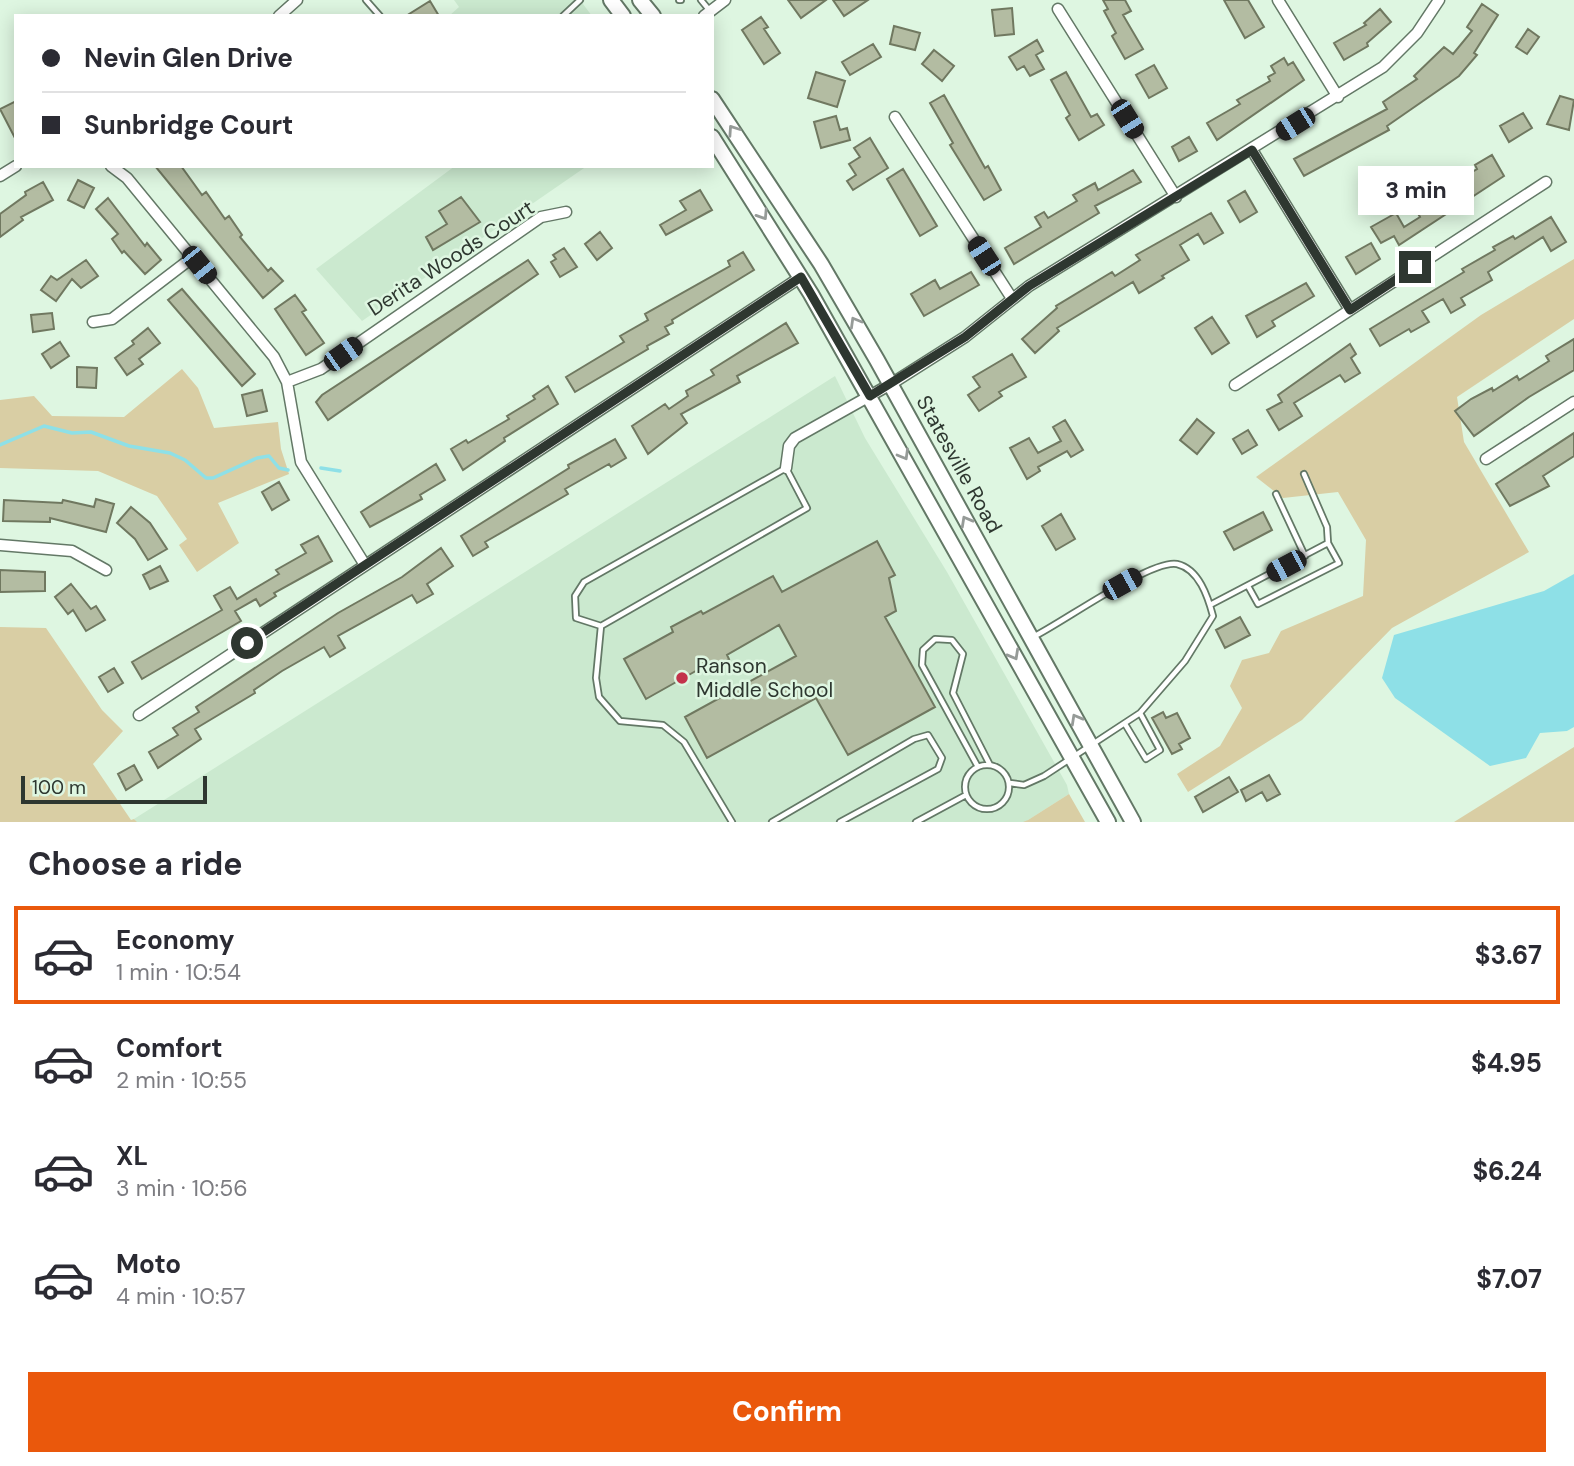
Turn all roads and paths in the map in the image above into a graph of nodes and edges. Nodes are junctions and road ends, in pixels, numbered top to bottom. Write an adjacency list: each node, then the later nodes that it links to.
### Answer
1 (297, 0): 12 (street)
2 (366, 0): 13 (lane)
3 (580, 0): 14 (lane)
4 (611, 0): 15 (main road)
5 (640, 0): 16 (main road)
6 (701, 0): 11 (lane)
7 (725, 0): 11 (street)
8 (1278, 0): 17 (street)
9 (1438, 0): 17 (street)
10 (1058, 9): 24 (street)
11 (707, 13)
12 (281, 14)
13 (378, 14)
14 (565, 14)
15 (622, 14)
16 (651, 14)
17 (1338, 97): 21 (street)
18 (714, 102): 32 (main road, Statesville Road, one-way to 18)
19 (895, 117): 28 (street)
20 (714, 140): 27 (main road, Statesville Road, one-way to 27)
21 (1252, 150): 24 (street); 29 (street)
22 (114, 168): 26 (street)
23 (1546, 182): 29 (street)
24 (1176, 197): 28 (street)
25 (566, 212): 31 (street, Derita Woods Court)
26 (192, 257): 30 (street); 31 (street)
27 (801, 277): 34 (main road, Statesville Road); 43 (street)
28 (1011, 297): 32 (street)
29 (1350, 310): 33 (street)
30 (93, 321)
31 (287, 382): 43 (street)
32 (891, 384): 34 (street); 48 (main road, Statesville Road, one-way to 32)
33 (1235, 385)
34 (870, 396): 37 (street); 53 (main road, Statesville Road, one-way to 53)
35 (1574, 402): 36 (street)
36 (1486, 460)
37 (786, 468): 47 (lane); 47 (lane)
38 (1304, 474): 40 (lane)
39 (1276, 494): 42 (lane)
40 (1328, 543): 42 (lane); 45 (lane)
41 (0, 545): 44 (street)
42 (1305, 556): 45 (lane)
43 (365, 565): 50 (street)
44 (106, 570)
45 (1248, 586): 46 (lane)
46 (1210, 606): 48 (lane); 49 (lane)
47 (601, 626): 58 (lane)
48 (1031, 638): 52 (main road, Statesville Road, one-way to 48)
49 (1140, 713): 51 (lane); 51 (lane)
50 (139, 715)
51 (1125, 724): 52 (lane)
52 (1091, 746): 53 (lane); 63 (main road, Statesville Road)
53 (1073, 759): 56 (lane); 62 (main road, Statesville Road)
54 (990, 765): 55 (lane); 55 (lane); 56 (lane)
55 (978, 767): 57 (lane)
56 (1010, 783): 57 (lane)
57 (967, 795): 61 (lane)
58 (732, 822)
59 (772, 822): 60 (lane)
60 (840, 822)
61 (916, 822)
62 (1108, 822)
63 (1133, 822)

